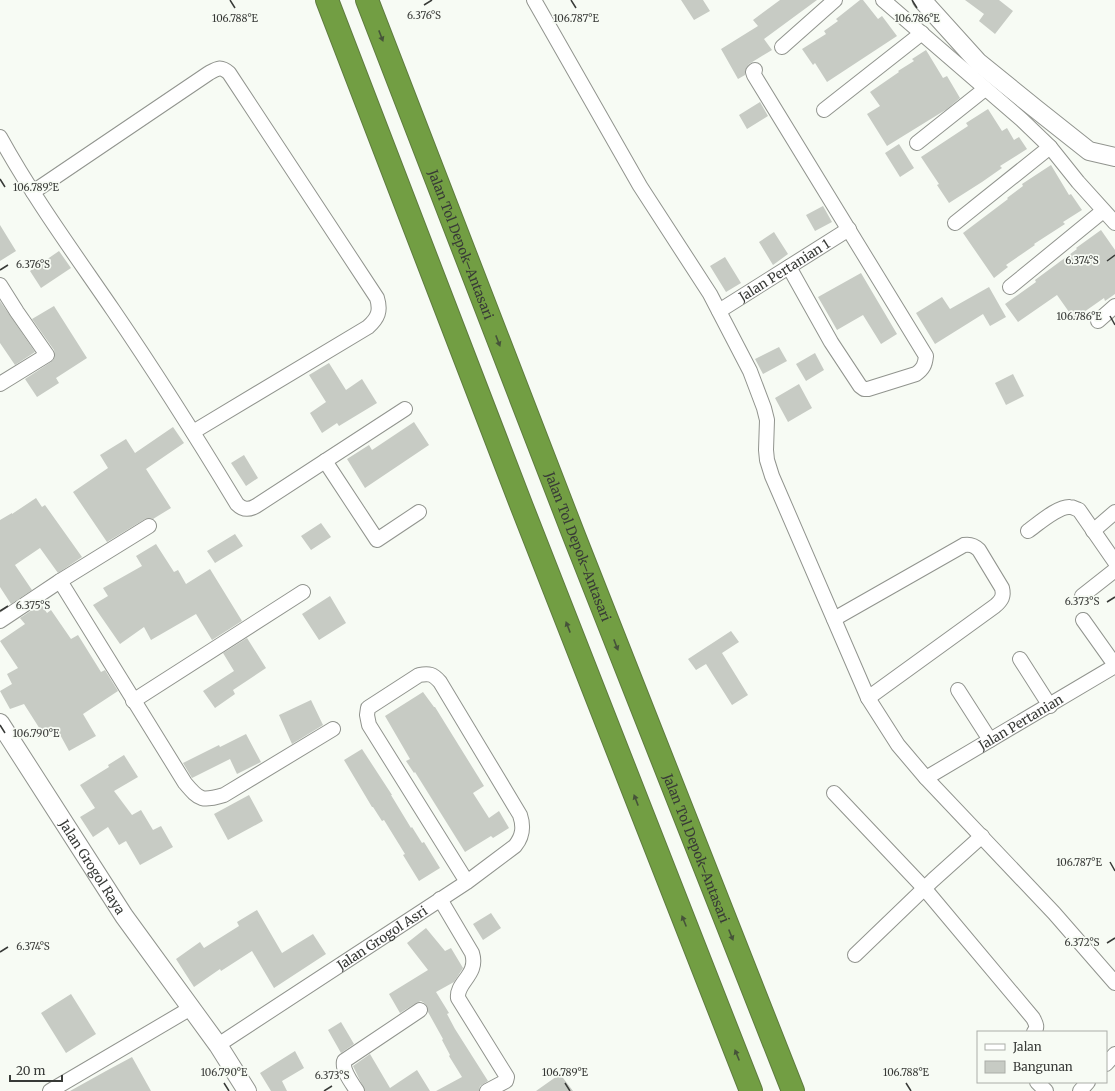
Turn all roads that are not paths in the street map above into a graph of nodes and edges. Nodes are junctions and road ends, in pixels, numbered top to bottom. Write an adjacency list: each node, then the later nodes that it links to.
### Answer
1 (327, 0): 73 (highway, one-way to 1)
2 (367, 0): 74 (highway, Jalan Tol Depok–Antasari, one-way to 74)
3 (534, 0): 25 (street)
4 (835, 0): 8 (street)
5 (883, 0): 7 (street)
6 (922, 0): 15 (street)
7 (922, 33): 10 (street); 11 (street)
8 (782, 47)
9 (755, 70): 20 (street)
10 (986, 89): 13 (street); 14 (street)
11 (824, 110)
12 (0, 137): 16 (street)
13 (917, 143)
14 (1050, 146): 17 (street); 18 (street)
15 (1115, 157)
16 (33, 192): 29 (street); 29 (street)
17 (1103, 211): 19 (street); 23 (street)
18 (955, 223)
19 (1115, 223)
20 (849, 229): 21 (street, Jalan Pertanian 1); 21 (street)
21 (789, 267): 25 (street, Jalan Pertanian 1)
22 (0, 285): 27 (street)
23 (1010, 287)
24 (1115, 306): 26 (street)
25 (719, 311): 41 (street)
26 (1098, 321)
27 (0, 384)
28 (405, 409): 30 (street)
29 (193, 432): 30 (street)
30 (325, 461): 31 (street)
31 (419, 512)
32 (1115, 512): 35 (street)
33 (148, 526): 38 (street)
34 (1028, 531): 35 (street)
35 (1093, 531): 36 (street)
36 (1115, 562)
37 (1115, 570): 40 (street)
38 (60, 581): 43 (street); 48 (street)
39 (303, 592): 48 (street)
40 (1082, 596)
41 (834, 619): 47 (street); 47 (street)
42 (1083, 620): 45 (street)
43 (0, 622)
44 (1020, 659): 49 (street)
45 (1115, 666): 49 (street, Jalan Pertanian)
46 (958, 690): 52 (street)
47 (868, 698): 53 (street)
48 (133, 701): 51 (street)
49 (1050, 706): 52 (street, Jalan Pertanian)
50 (0, 723): 61 (street, Jalan Grogol Raya)
51 (333, 729)
52 (990, 740): 53 (street, Jalan Pertanian)
53 (926, 778): 55 (street)
54 (834, 793): 57 (street)
55 (982, 836): 57 (street); 60 (street)
56 (467, 882): 56 (street, Jalan Grogol Asri); 58 (street, Jalan Grogol Asri)
57 (924, 888): 59 (street); 63 (street)
58 (440, 900): 64 (street, Jalan Grogol Asri); 72 (street)
59 (855, 956)
60 (1115, 983)
61 (191, 1008): 64 (street, Jalan Grogol Raya); 69 (street)
62 (420, 1010): 71 (street)
63 (1035, 1031)
64 (218, 1045): 70 (street, Jalan Grogol Raya)
65 (1115, 1054): 66 (street)
66 (1107, 1063)
67 (1038, 1083): 75 (street)
68 (1087, 1083): 76 (street)
69 (50, 1091)
70 (247, 1091)
71 (357, 1091)
72 (487, 1091)
73 (751, 1091)
74 (793, 1091)
75 (1046, 1091)
76 (1080, 1091)

